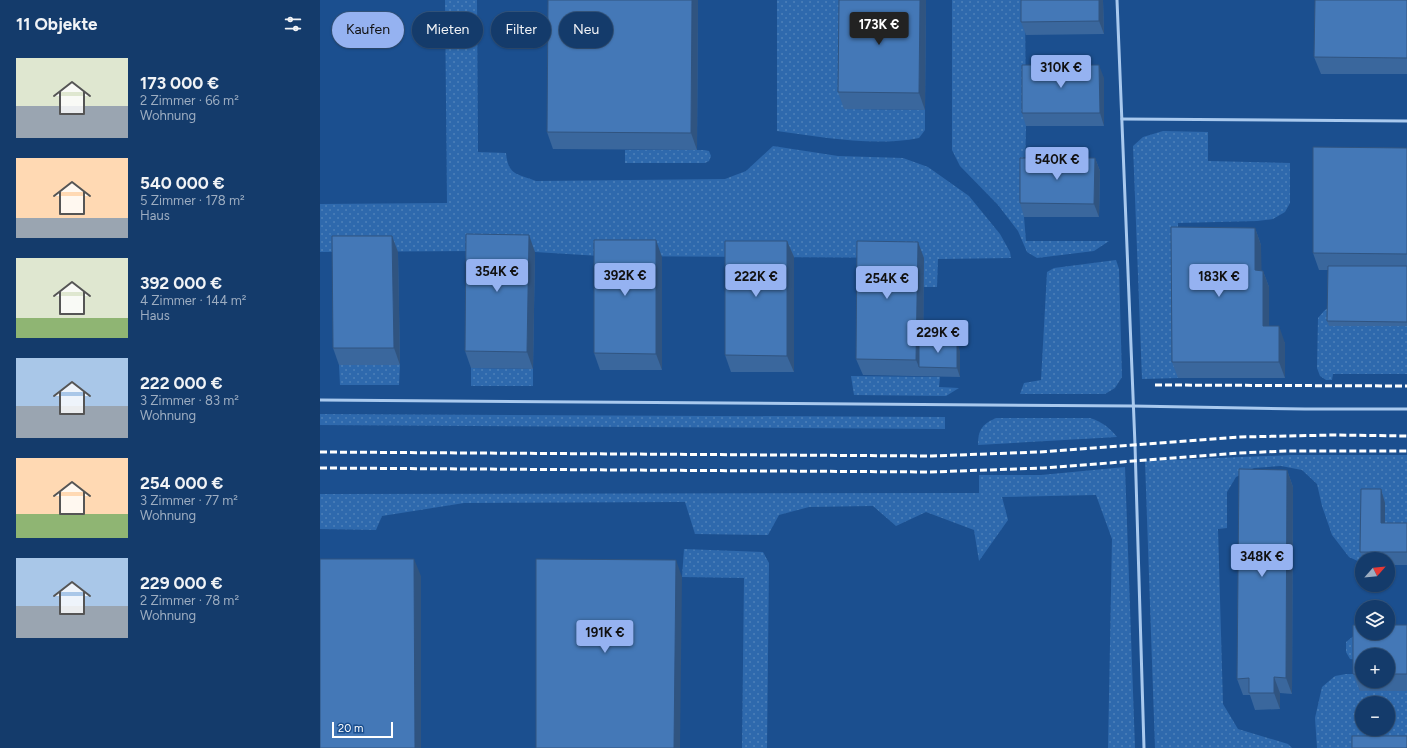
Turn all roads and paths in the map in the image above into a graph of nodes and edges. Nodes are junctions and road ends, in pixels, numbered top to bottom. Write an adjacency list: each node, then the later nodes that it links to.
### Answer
1 (1117, 0): 2 (lane)
2 (1122, 119): 3 (lane); 5 (lane)
3 (1407, 121)
4 (320, 400): 5 (lane)
5 (1133, 406): 6 (lane); 7 (lane)
6 (1407, 409)
7 (1144, 748)

